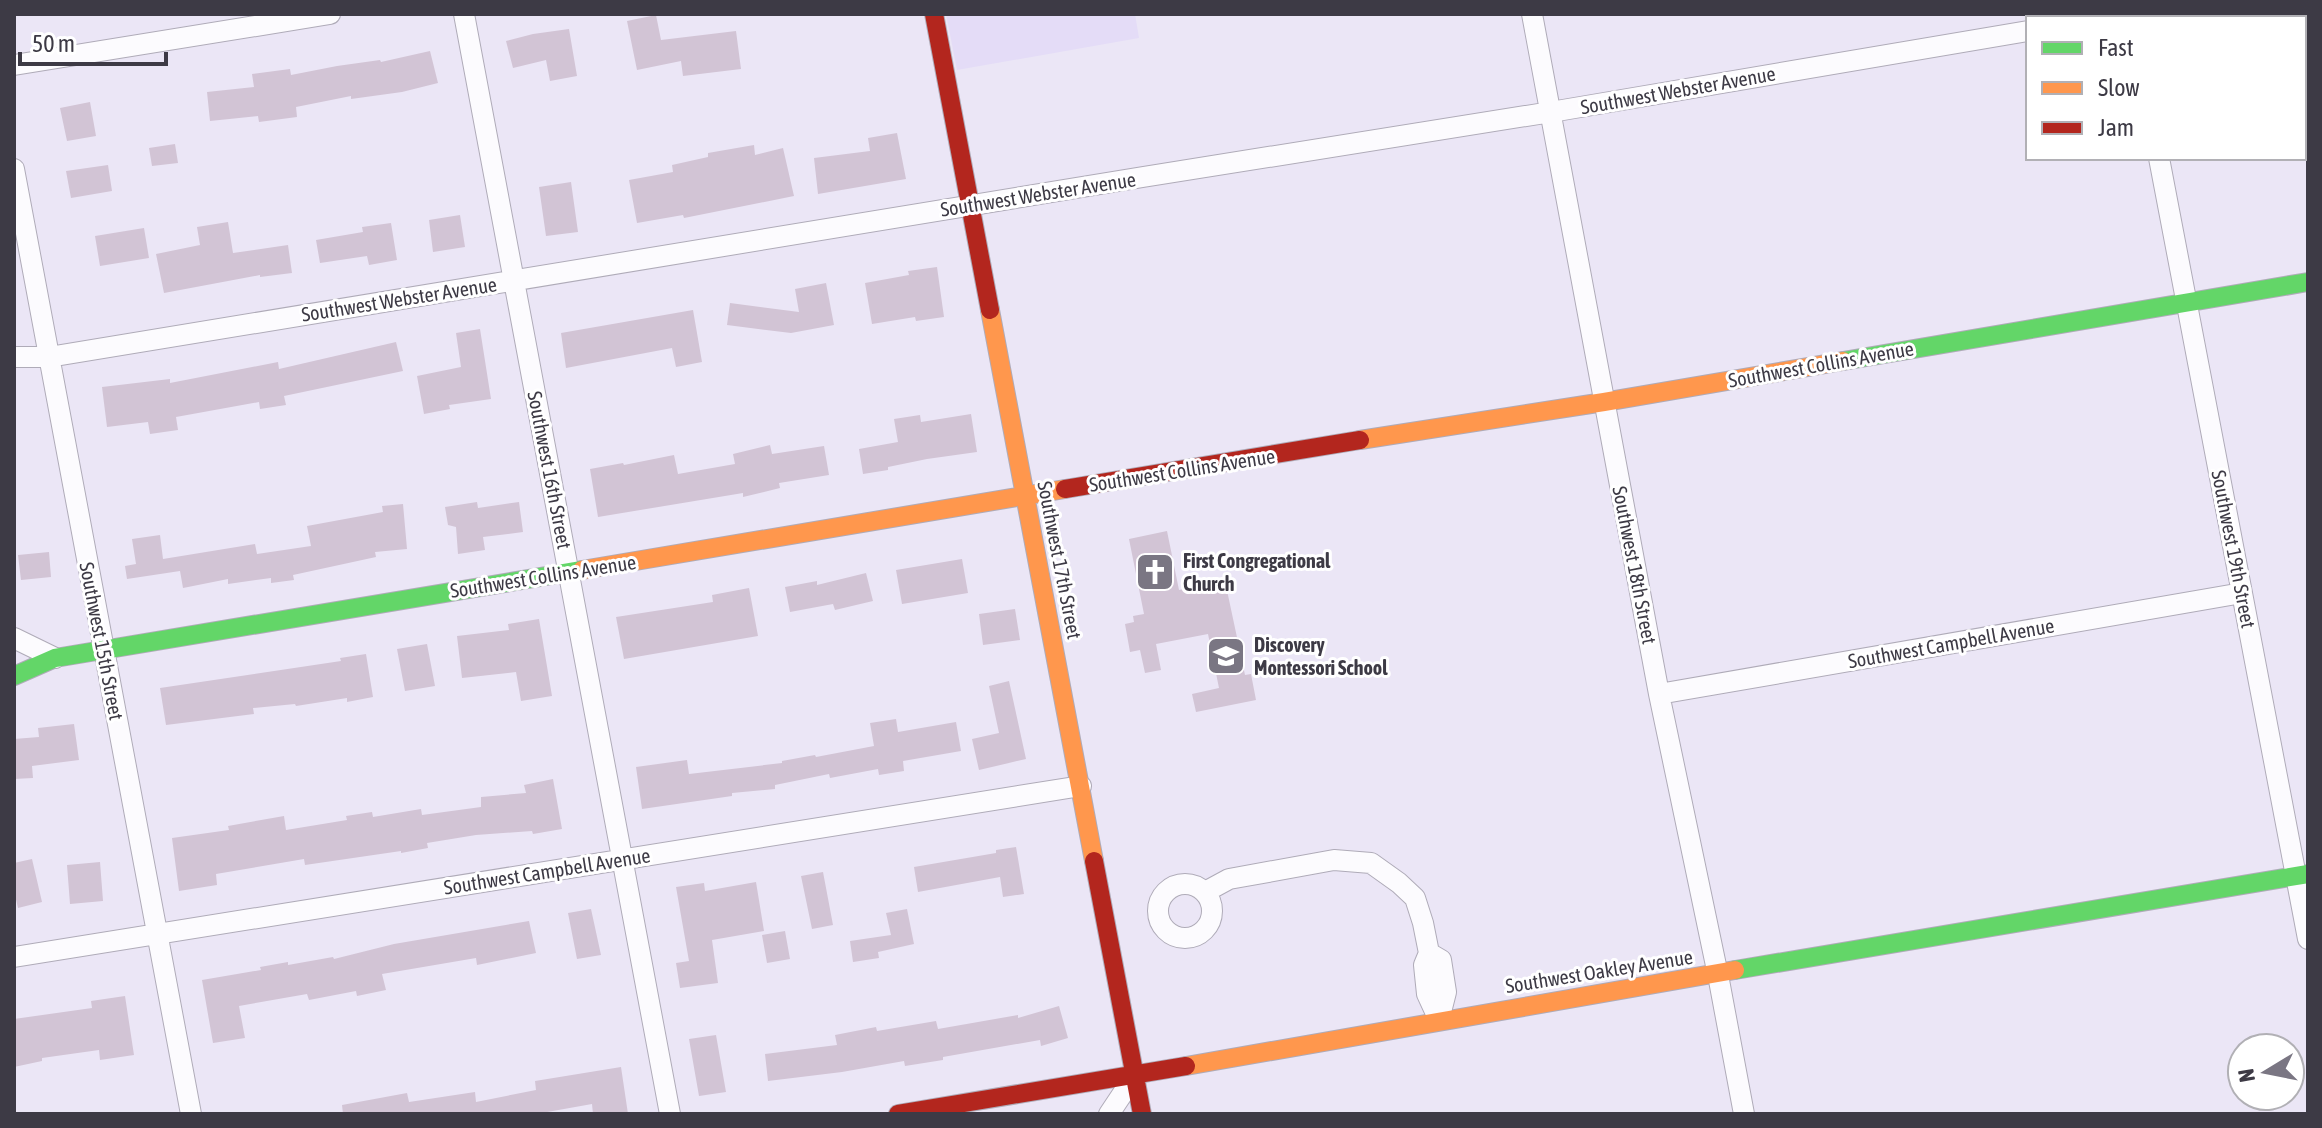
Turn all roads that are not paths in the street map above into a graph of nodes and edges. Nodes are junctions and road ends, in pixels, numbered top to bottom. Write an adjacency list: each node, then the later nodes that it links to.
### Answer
1 (330, 14): 6 (street)
2 (464, 14): 11 (street, Southwest 16th Street)
3 (934, 14): 10 (street, Southwest 17th Street)
4 (1532, 14): 7 (street, Southwest 18th Street)
5 (2026, 31): 7 (street, Southwest Webster Avenue)
6 (14, 65)
7 (1551, 112): 10 (street, Southwest Webster Avenue); 16 (street, Southwest 18th Street)
8 (2159, 160): 13 (street, Southwest 19th Street)
9 (14, 169): 15 (street, Southwest 15th Street)
10 (970, 206): 11 (street, Southwest Webster Avenue); 17 (street, Southwest 17th Street)
11 (515, 280): 15 (street, Southwest Webster Avenue); 18 (street, Southwest 16th Street)
12 (2308, 282): 13 (street, Southwest Collins Avenue)
13 (2186, 302): 16 (street, Southwest Collins Avenue); 19 (street, Southwest 19th Street)
14 (14, 357): 15 (street, Southwest Webster Avenue)
15 (49, 357): 21 (street, Southwest 15th Street)
16 (1604, 402): 17 (street, Southwest Collins Avenue); 24 (street, Southwest 18th Street)
17 (1025, 496): 18 (street, Southwest Collins Avenue); 25 (street, Southwest 17th Street)
18 (569, 572): 21 (street, Southwest Collins Avenue); 26 (street, Southwest 16th Street)
19 (2242, 593): 24 (street, Southwest Campbell Avenue); 27 (street, Southwest 19th Street)
20 (14, 638): 22 (street)
21 (104, 650): 22 (street, Southwest Collins Avenue); 29 (street, Southwest 15th Street)
22 (55, 658): 23 (street, Southwest Collins Avenue)
23 (14, 676)
24 (1659, 694): 32 (street, Southwest 18th Street)
25 (1081, 786): 26 (street, Southwest Campbell Avenue); 34 (street, Southwest 17th Street)
26 (621, 860): 29 (street, Southwest Campbell Avenue); 36 (street, Southwest 16th Street)
27 (2302, 875): 30 (street, Southwest 19th Street); 32 (street, Southwest Oakley Avenue)
28 (1205, 892): 33 (street)
29 (157, 933): 31 (street, Southwest Campbell Avenue); 35 (street, Southwest 15th Street)
30 (2308, 939)
31 (14, 957)
32 (1718, 975): 33 (street, Southwest Oakley Avenue); 40 (street, Southwest 18th Street)
33 (1439, 1020): 34 (street, Southwest Oakley Avenue)
34 (1135, 1075): 37 (street, Southwest Oakley Avenue); 38 (street); 39 (street, Southwest 17th Street)
35 (191, 1114)
36 (670, 1114)
37 (898, 1114)
38 (1109, 1114)
39 (1142, 1114)
40 (1744, 1114)

